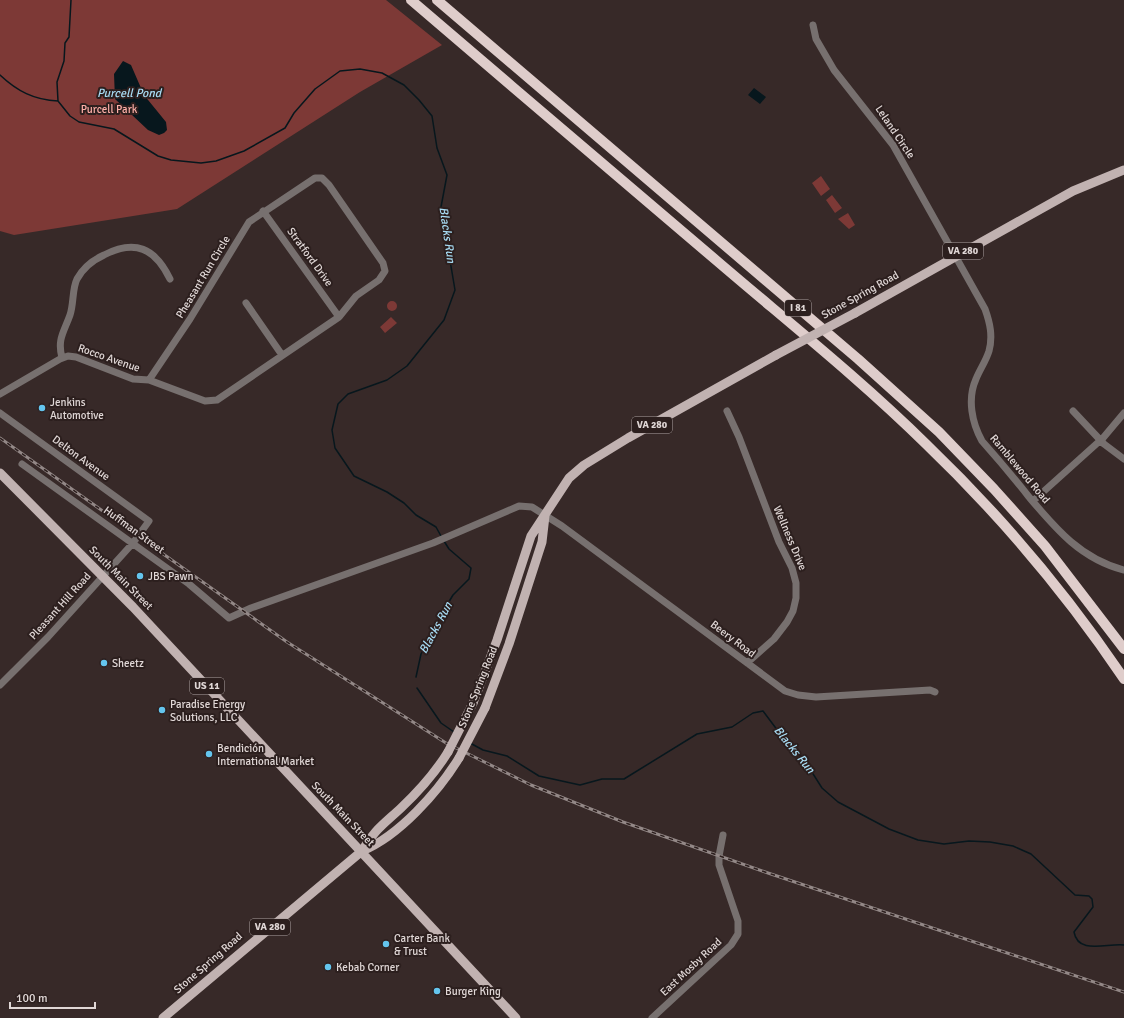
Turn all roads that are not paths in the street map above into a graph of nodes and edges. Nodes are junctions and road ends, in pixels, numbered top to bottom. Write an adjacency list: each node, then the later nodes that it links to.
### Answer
1 (411, 0): 30 (highway, I 81)
2 (438, 0): 28 (highway, I 81)
3 (813, 25): 6 (street, Leland Circle)
4 (1124, 170): 6 (main road, Stone Spring Road / VA 280)
5 (263, 211): 9 (street, Stratford Drive); 9 (street, Pheasant Run Circle); 12 (street, Pheasant Run Circle)
6 (955, 255): 22 (street, Ramblewood Road); 23 (main road, Stone Spring Road / VA 280, bridge)
7 (170, 279): 11 (street, Rocco Avenue)
8 (246, 303): 10 (street)
9 (339, 317): 10 (street, Pheasant Run Circle)
10 (282, 355): 12 (street, Pheasant Run Circle)
11 (62, 358): 12 (street, Rocco Avenue); 13 (street, Rocco Avenue)
12 (149, 380)
13 (0, 394)
14 (727, 411): 29 (street, Wellness Drive)
15 (1073, 411): 18 (street)
16 (0, 413): 24 (street, Delton Avenue)
17 (1124, 413): 18 (street)
18 (1101, 441): 19 (street); 22 (street)
19 (1124, 459)
20 (22, 464): 25 (street, Huffman Street)
21 (0, 473): 27 (main road, South Main Street / US 11)
22 (1033, 501): 26 (street, Ramblewood Road)
23 (545, 515): 25 (street, Huffman Street); 29 (street, Beery Road); 34 (main road, Stone Spring Road / VA 280, bridge); 34 (main road, Stone Spring Road / VA 280, bridge)
24 (149, 521): 25 (street, Pleasant Hill Road)
25 (134, 543): 27 (street, Pleasant Hill Road)
26 (1124, 570)
27 (102, 576): 31 (street, Pleasant Hill Road); 34 (main road, South Main Street / US 11)
28 (1124, 649)
29 (747, 663): 32 (street, Beery Road)
30 (1124, 679)
31 (0, 685)
32 (935, 692)
33 (723, 835): 37 (street, East Mosby Road)
34 (362, 851): 35 (main road, Stone Spring Road / VA 280); 36 (main road, South Main Street / US 11)
35 (163, 1018)
36 (516, 1018)
37 (652, 1018)

